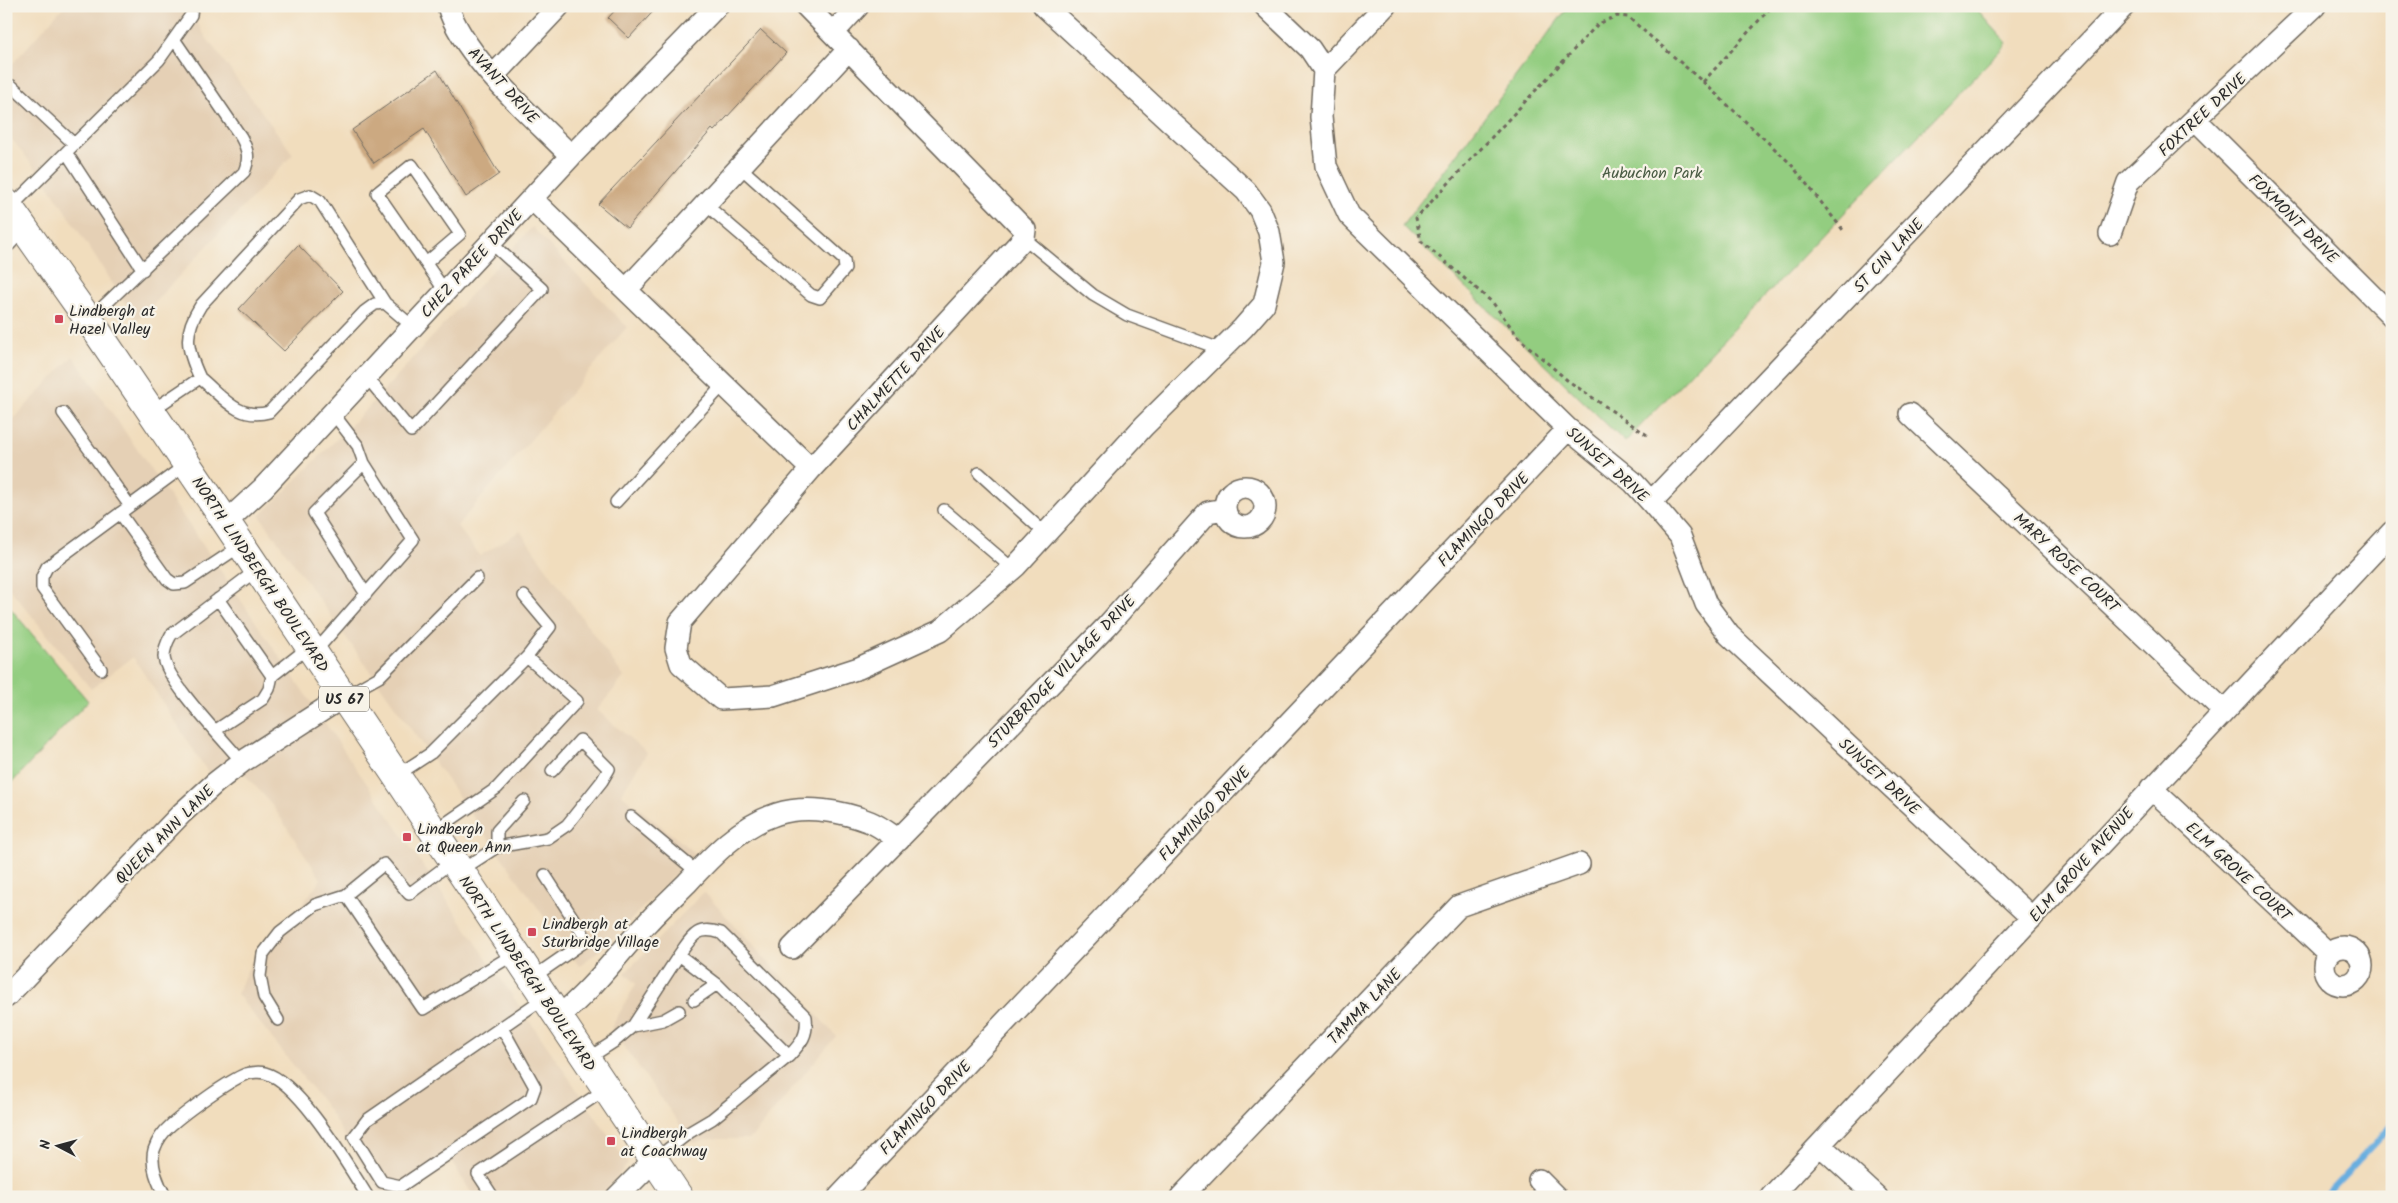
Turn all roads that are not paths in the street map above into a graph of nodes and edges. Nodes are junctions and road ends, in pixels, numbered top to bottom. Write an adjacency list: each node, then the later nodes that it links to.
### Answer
1 (192, 6): 13 (lane)
2 (448, 6): 16 (street, AVANT DRIVE)
3 (559, 6): 16 (street)
4 (717, 6): 20 (street, CHEZ PAREE DRIVE)
5 (806, 6): 12 (street)
6 (858, 6): 12 (street)
7 (1044, 6): 36 (street, CHALMETTE DRIVE)
8 (1265, 6): 15 (street)
9 (1385, 6): 15 (street)
10 (2124, 6): 50 (street, ST CIN LANE)
11 (2315, 6): 18 (street, FOXTREE DRIVE)
12 (833, 33): 14 (street)
13 (174, 39): 19 (lane); 29 (lane)
14 (849, 49): 21 (street); 26 (street)
15 (1324, 70): 44 (street, SUNSET DRIVE)
16 (493, 76): 20 (street, AVANT DRIVE)
17 (12, 86): 19 (lane)
18 (2196, 120): 25 (street, FOXTREE DRIVE); 33 (street, FOXMONT DRIVE)
19 (70, 148): 24 (lane); 29 (lane)
20 (571, 156): 22 (street, CHEZ PAREE DRIVE)
21 (740, 167): 23 (street); 23 (lane)
22 (532, 199): 27 (street, CHEZ PAREE DRIVE); 30 (street)
23 (705, 204): 30 (street)
24 (11, 219): 34 (main road, NORTH LINDBERGH BOULEVARD / US 67)
25 (2110, 234)
26 (1024, 238): 36 (lane); 47 (street, CHALMETTE DRIVE)
27 (490, 243): 31 (street, CHEZ PAREE DRIVE); 37 (lane)
28 (426, 263): 28 (lane); 31 (lane)
29 (143, 270): 34 (lane)
30 (626, 290): 39 (street)
31 (445, 291): 35 (street, CHEZ PAREE DRIVE)
32 (385, 303): 35 (lane); 38 (lane); 38 (lane)
33 (2392, 316)
34 (89, 320): 40 (main road, NORTH LINDBERGH BOULEVARD / US 67)
35 (412, 326): 37 (street, CHEZ PAREE DRIVE)
36 (1220, 349): 57 (street, CHALMETTE DRIVE)
37 (366, 376): 41 (street, CHEZ PAREE DRIVE)
38 (200, 378): 40 (lane)
39 (723, 385): 47 (street); 49 (lane)
40 (151, 411): 46 (main road, NORTH LINDBERGH BOULEVARD / US 67)
41 (332, 412): 45 (lane); 55 (street, CHEZ PAREE DRIVE)
42 (63, 413): 51 (lane)
43 (1910, 414): 70 (street, MARY ROSE COURT)
44 (1568, 429): 50 (street, SUNSET DRIVE); 110 (street, FLAMINGO DRIVE)
45 (364, 463): 62 (lane); 62 (lane)
46 (187, 464): 51 (lane); 55 (main road, NORTH LINDBERGH BOULEVARD / US 67)
47 (811, 469): 60 (street, CHALMETTE DRIVE)
48 (979, 473): 57 (lane)
49 (616, 502)
50 (1651, 502): 86 (street, SUNSET DRIVE)
51 (130, 506): 54 (lane)
52 (1226, 509): 79 (street, STURBRIDGE VILLAGE DRIVE)
53 (944, 510): 60 (lane)
54 (120, 513): 58 (lane); 67 (lane)
55 (226, 522): 58 (main road, NORTH LINDBERGH BOULEVARD / US 67)
56 (2392, 532): 70 (street, ELM GROVE AVENUE)
57 (1046, 534): 60 (street, CHALMETTE DRIVE)
58 (242, 545): 59 (main road, NORTH LINDBERGH BOULEVARD / US 67)
59 (258, 569): 64 (lane); 65 (main road, NORTH LINDBERGH BOULEVARD / US 67)
60 (1013, 569)
61 (477, 578): 69 (lane)
62 (366, 594): 65 (lane)
63 (524, 596): 66 (lane)
64 (218, 599): 68 (lane); 71 (lane)
65 (312, 650): 68 (lane); 69 (main road, NORTH LINDBERGH BOULEVARD / US 67)
66 (527, 657): 74 (lane); 78 (lane)
67 (101, 669)
68 (272, 676): 71 (lane)
69 (343, 697): 72 (street, QUEEN ANN LANE); 74 (main road, NORTH LINDBERGH BOULEVARD / US 67)
70 (2223, 710): 75 (street, ELM GROVE AVENUE)
71 (216, 730): 72 (lane)
72 (242, 762): 92 (street, QUEEN ANN LANE)
73 (552, 771): 80 (lane)
74 (396, 776): 78 (main road, NORTH LINDBERGH BOULEVARD / US 67)
75 (2151, 788): 86 (street, ELM GROVE AVENUE); 89 (street, ELM GROVE COURT)
76 (524, 801): 80 (lane)
77 (631, 817): 83 (lane)
78 (433, 832): 82 (main road, NORTH LINDBERGH BOULEVARD / US 67)
79 (899, 840): 83 (street); 87 (street, STURBRIDGE VILLAGE DRIVE)
80 (497, 847): 82 (lane)
81 (1578, 864): 111 (street, TAMMA LANE)
82 (456, 866): 85 (lane); 88 (main road, NORTH LINDBERGH BOULEVARD / US 67)
83 (697, 872): 93 (street)
84 (545, 876): 93 (lane)
85 (346, 895): 88 (lane); 96 (lane)
86 (2032, 918): 102 (street, ELM GROVE AVENUE)
87 (792, 948)
88 (516, 953): 93 (main road, NORTH LINDBERGH BOULEVARD / US 67)
89 (2328, 954)
90 (679, 955): 91 (lane); 97 (lane); 99 (lane)
91 (717, 984): 94 (lane); 99 (lane)
92 (6, 998)
93 (545, 998): 98 (lane); 100 (main road, NORTH LINDBERGH BOULEVARD / US 67)
94 (694, 1000)
95 (679, 1010): 97 (lane)
96 (278, 1020)
97 (633, 1026): 100 (lane)
98 (502, 1028): 98 (lane)
99 (788, 1056): 103 (lane)
100 (587, 1059): 101 (main road, NORTH LINDBERGH BOULEVARD / US 67)
101 (607, 1089): 103 (main road, NORTH LINDBERGH BOULEVARD / US 67); 107 (lane)
102 (1820, 1145): 113 (street, ELM GROVE AVENUE); 114 (street)
103 (654, 1160): 108 (street); 109 (main road, NORTH LINDBERGH BOULEVARD / US 67)
104 (1539, 1180): 112 (street)
105 (166, 1197): 106 (lane)
106 (368, 1197)
107 (493, 1197)
108 (618, 1197)
109 (679, 1197)
110 (839, 1197)
111 (1180, 1197)
112 (1556, 1197)
113 (1771, 1197)
114 (1877, 1197)

